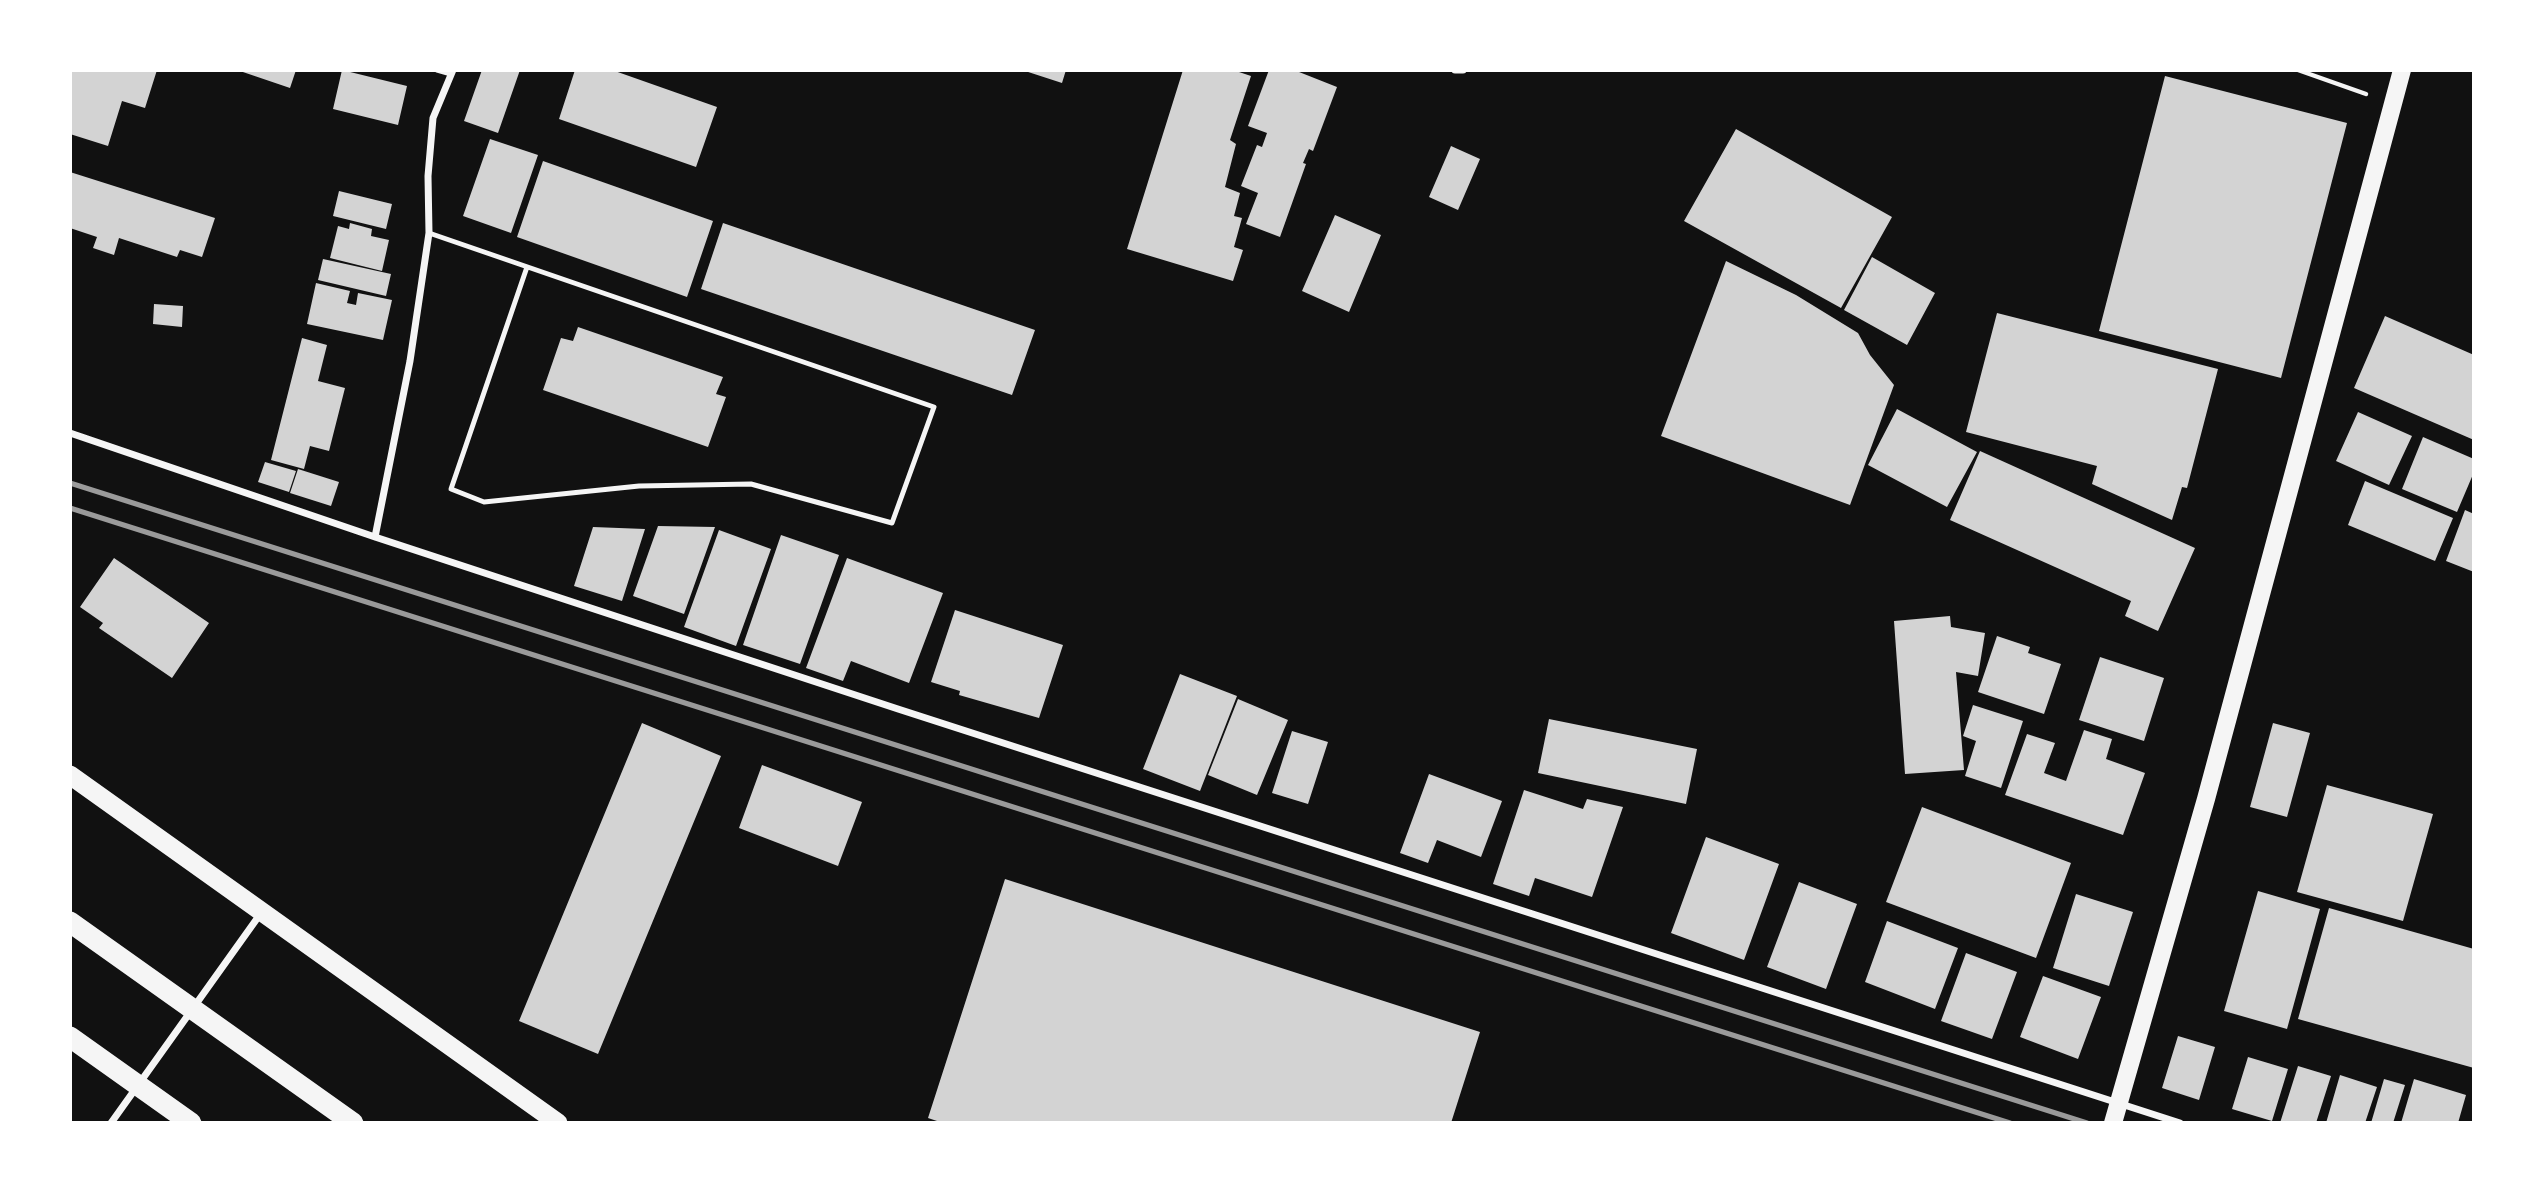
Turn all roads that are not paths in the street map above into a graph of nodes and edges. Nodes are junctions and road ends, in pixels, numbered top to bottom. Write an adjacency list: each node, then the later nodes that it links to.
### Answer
1 (437, 70): 5 (lane)
2 (1455, 70): 3 (street)
3 (1463, 70)
4 (2402, 70): 14 (main road)
5 (452, 72): 6 (street)
6 (429, 233): 7 (lane); 9 (street)
7 (527, 267): 7 (lane)
8 (70, 433): 9 (street)
9 (375, 537): 14 (street)
10 (70, 775): 11 (highway)
11 (262, 911): 15 (street); 18 (highway)
12 (70, 922): 17 (highway)
13 (70, 1037): 16 (highway)
14 (2118, 1104): 19 (main road); 20 (street)
15 (111, 1123)
16 (191, 1123)
17 (353, 1123)
18 (558, 1123)
19 (2113, 1123)
20 (2180, 1123)

